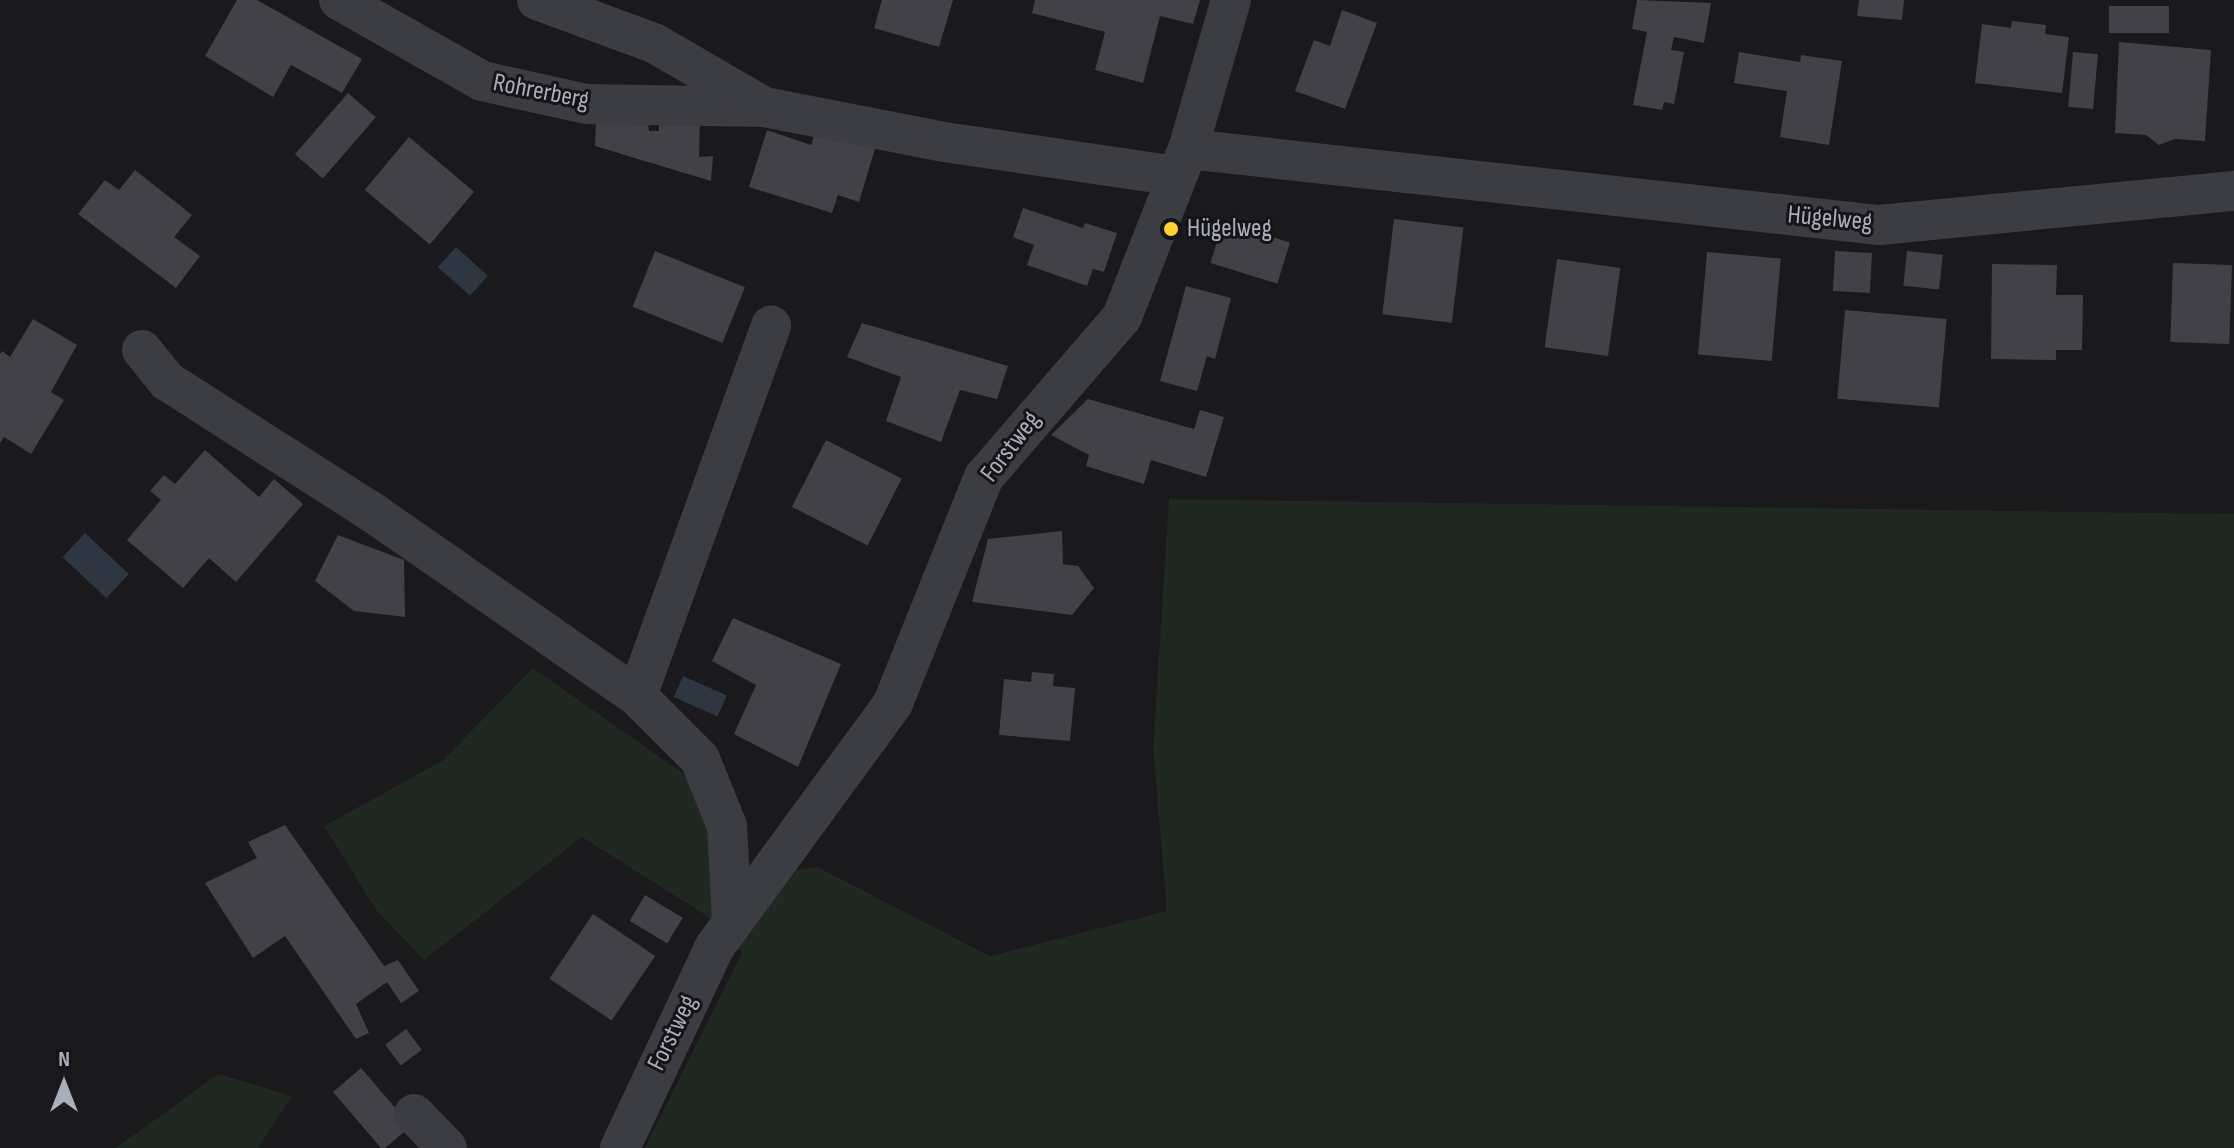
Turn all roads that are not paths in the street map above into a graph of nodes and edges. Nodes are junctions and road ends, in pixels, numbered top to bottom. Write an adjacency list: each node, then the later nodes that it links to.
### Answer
1 (339, 0): 4 (street, Rohrerberg)
2 (537, 0): 4 (street, Rohrerberg)
3 (1231, 0): 5 (street, Forstweg)
4 (764, 107): 5 (street, Rohrerberg)
5 (1183, 162): 6 (street, Hügelweg); 10 (street, Forstweg)
6 (2234, 191)
7 (771, 326): 9 (street)
8 (142, 350): 9 (street)
9 (624, 687): 10 (street)
10 (732, 922): 13 (street, Forstweg)
11 (414, 1114): 12 (street)
12 (447, 1148)
13 (620, 1148)

